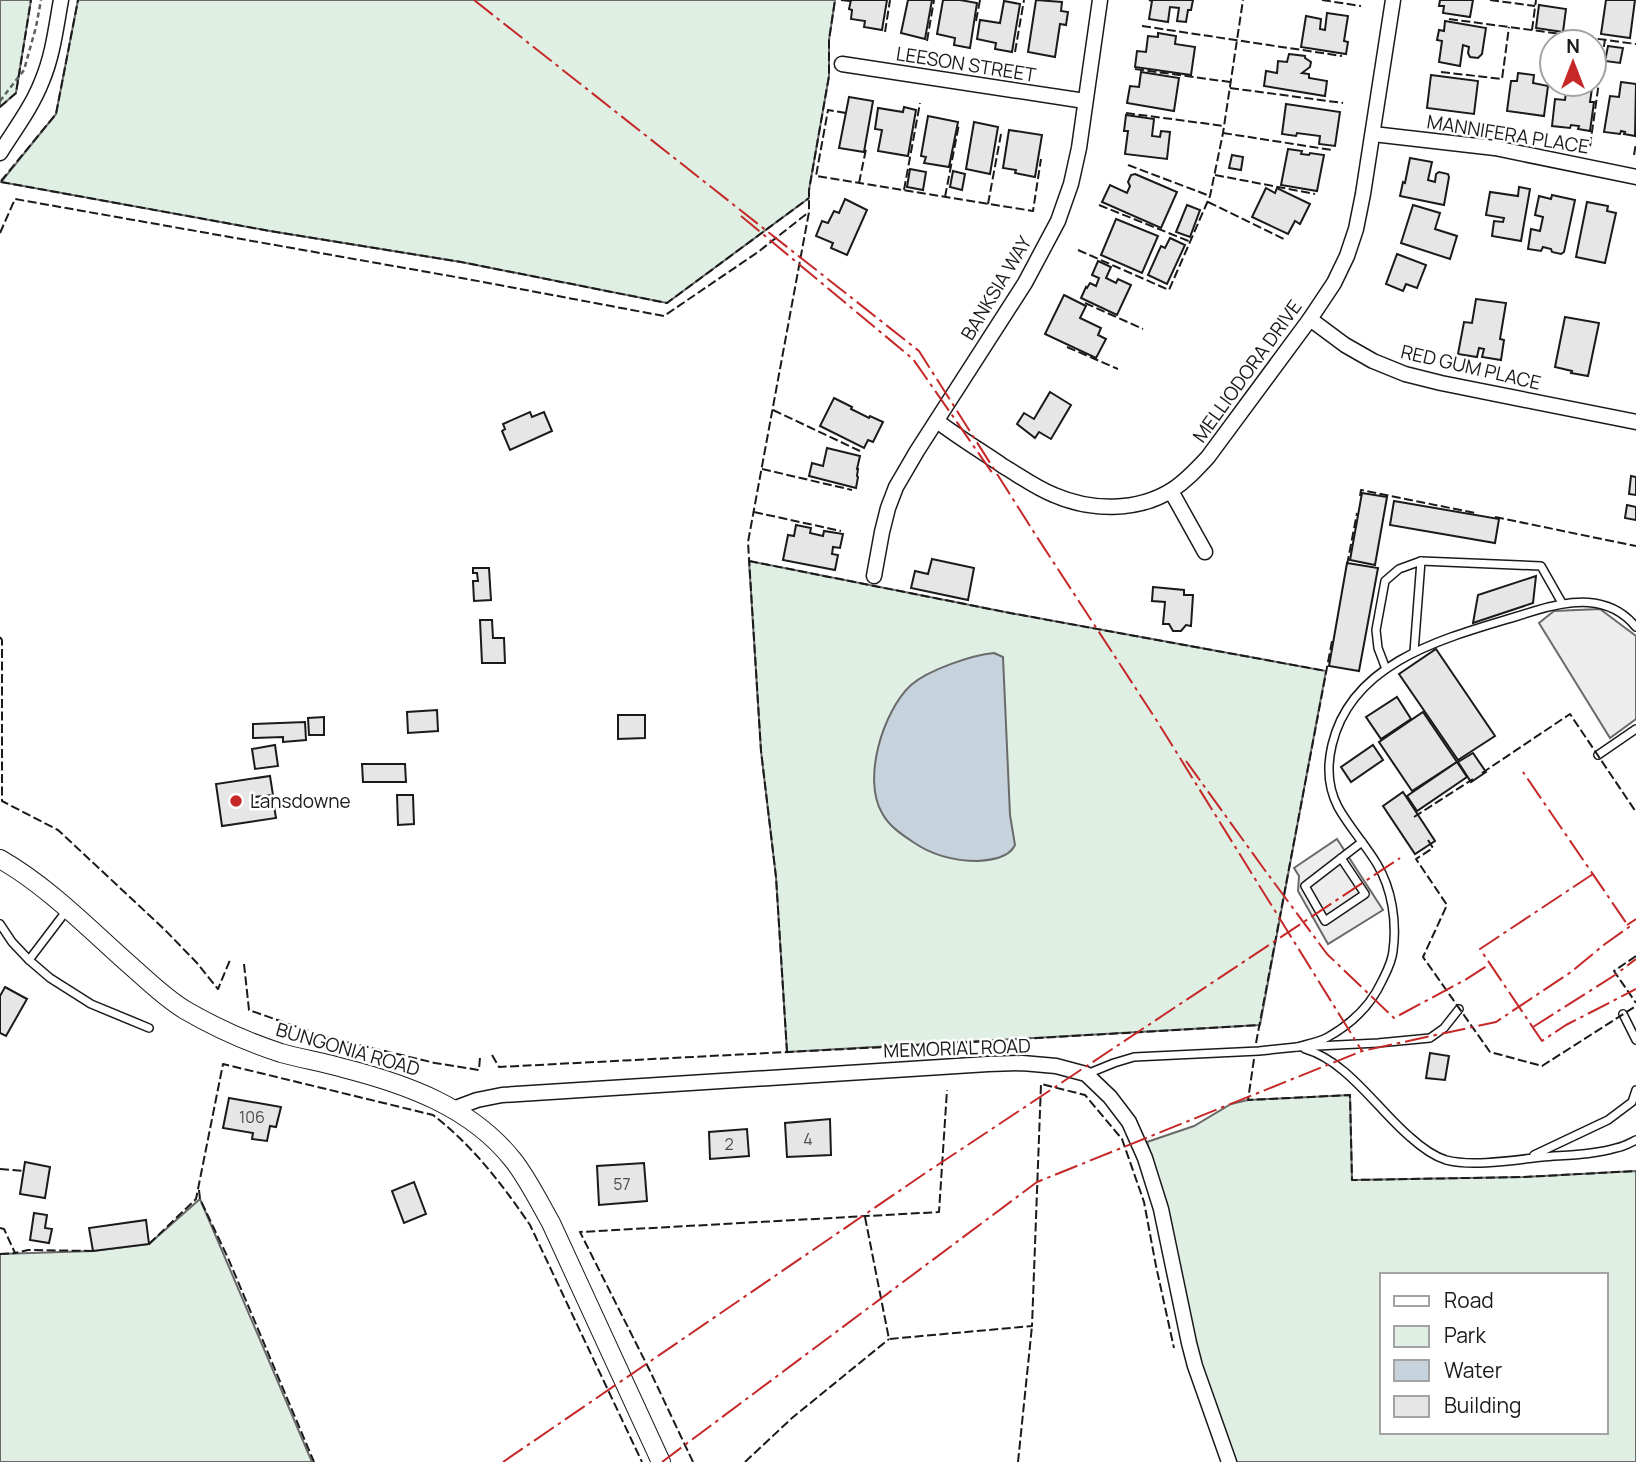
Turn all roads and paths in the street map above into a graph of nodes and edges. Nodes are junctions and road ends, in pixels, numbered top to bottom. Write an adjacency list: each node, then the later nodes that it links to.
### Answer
1 (41, 0): 6 (path)
2 (61, 0): 9 (street)
3 (1100, 0): 7 (street, BANKSIA WAY)
4 (1393, 5): 8 (street, MELLIODORA DRIVE)
5 (842, 64): 7 (street, LEESON STREET)
6 (0, 101)
7 (1085, 101): 12 (street, BANKSIA WAY)
8 (1373, 134): 10 (street, MANNIFERA PLACE); 11 (street, MELLIODORA DRIVE)
9 (0, 153)
10 (1636, 177)
11 (1310, 319): 13 (street, RED GUM PLACE); 14 (street, MELLIODORA DRIVE)
12 (937, 421): 14 (street, MELLIODORA DRIVE); 17 (street, BANKSIA WAY)
13 (1636, 422)
14 (1171, 491): 15 (street)
15 (1205, 552)
16 (1421, 561): 18 (lane); 20 (lane); 21 (lane)
17 (874, 576)
18 (1562, 603): 19 (lane); 20 (lane)
19 (1636, 627)
20 (1414, 652): 21 (lane)
21 (1386, 669): 24 (lane)
22 (1636, 729): 23 (lane)
23 (1598, 755)
24 (1362, 842): 25 (lane); 34 (lane)
25 (1341, 858): 25 (lane)
26 (0, 859): 27 (street, BUNGONIA ROAD)
27 (68, 909): 29 (lane); 37 (street, BUNGONIA ROAD)
28 (0, 924): 29 (lane)
29 (29, 960): 32 (lane)
30 (1458, 1009): 34 (lane)
31 (1623, 1014): 33 (lane)
32 (149, 1028)
33 (1636, 1040)
34 (1297, 1047): 35 (lane); 39 (lane)
35 (1086, 1074): 37 (street, MEMORIAL ROAD); 41 (street)
36 (1636, 1090): 39 (lane)
37 (453, 1109): 40 (street, BUNGONIA ROAD)
38 (1636, 1140): 39 (lane)
39 (1527, 1158)
40 (661, 1462)
41 (1228, 1462)

